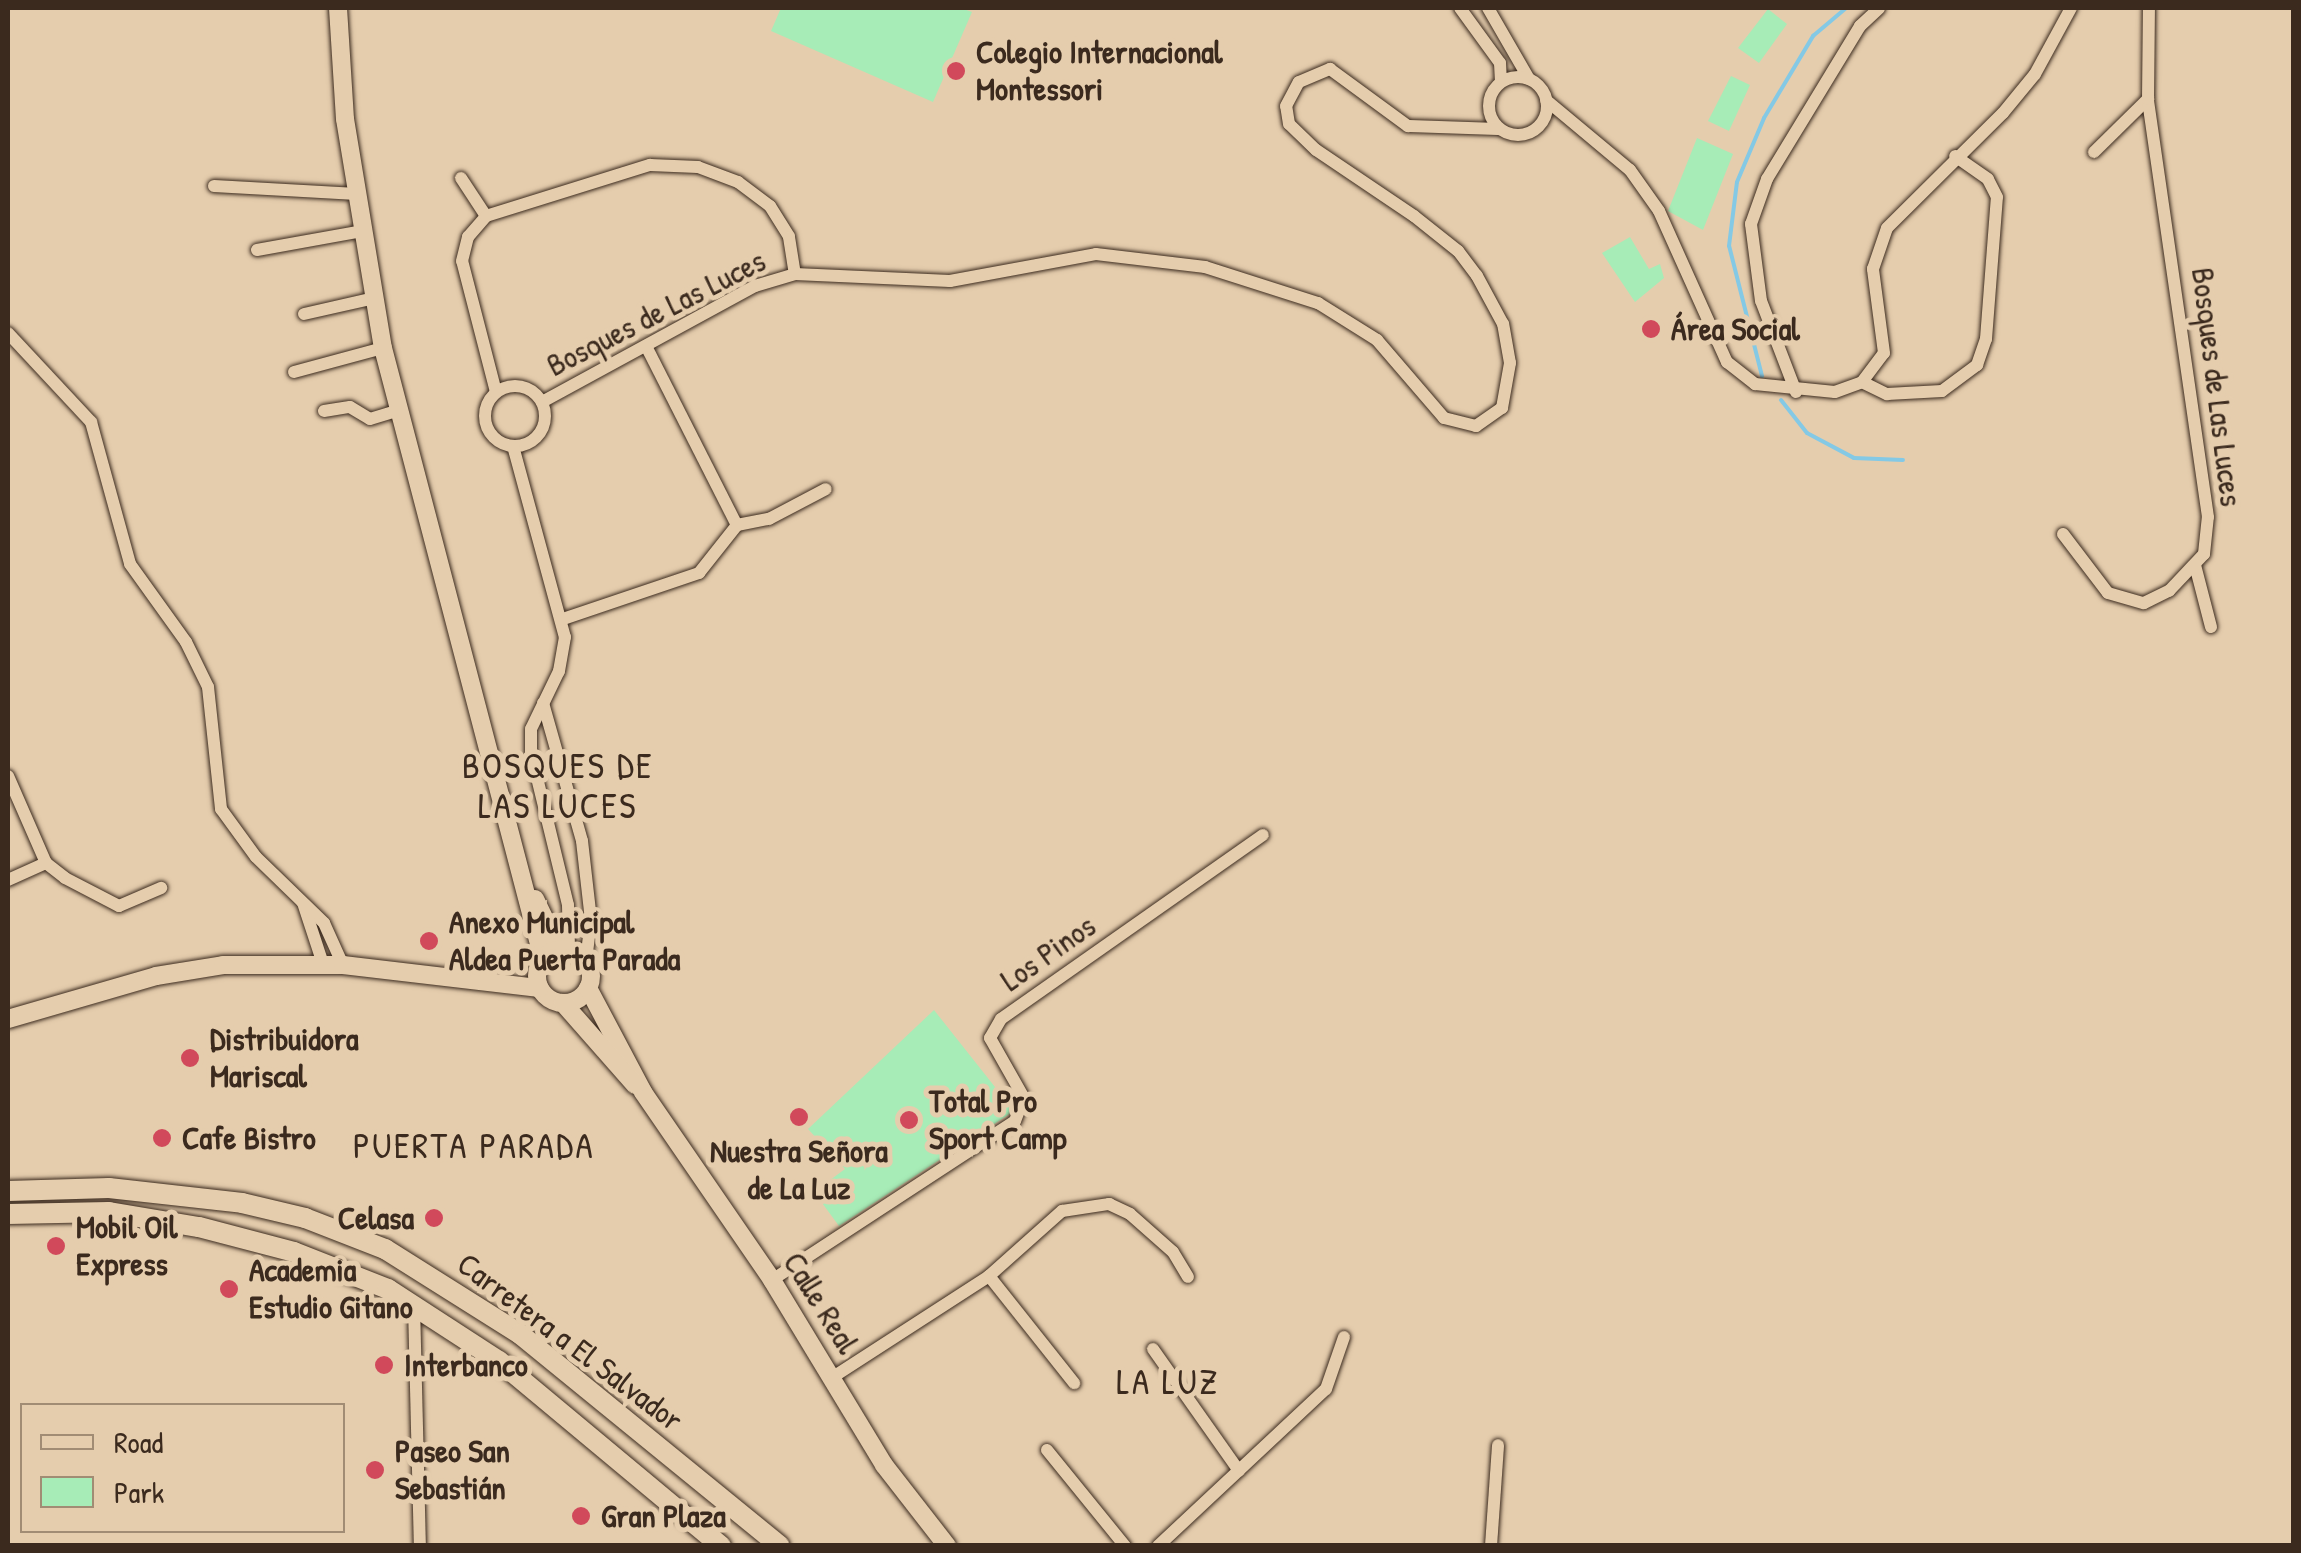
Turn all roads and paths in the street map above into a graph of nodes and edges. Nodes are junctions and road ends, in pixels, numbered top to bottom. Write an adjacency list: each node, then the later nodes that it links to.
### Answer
1 (338, 8): 20 (main road)
2 (1460, 8): 8 (street)
3 (1488, 8): 7 (street)
4 (1879, 8): 33 (street)
5 (2072, 8): 17 (street)
6 (2149, 8): 10 (street, Bosques de Las Luces)
7 (1529, 79): 8 (street); 9 (street)
8 (1501, 82): 11 (street)
9 (1546, 100): 12 (street); 13 (street)
10 (2148, 100): 16 (street); 41 (street, Bosques de Las Luces)
11 (1489, 102): 14 (street); 15 (street)
12 (1566, 120): 13 (street); 33 (street)
13 (1542, 122): 15 (street)
14 (1461, 128): 15 (street, Bosques de Las Luces); 24 (street, Bosques de Las Luces)
15 (1499, 130)
16 (2094, 152)
17 (1955, 156): 31 (street); 31 (street)
18 (460, 178): 21 (street)
19 (214, 186): 20 (street)
20 (357, 194): 22 (main road)
21 (486, 216): 24 (street, Bosques de Las Luces); 32 (street)
22 (364, 231): 23 (street); 25 (main road)
23 (258, 250)
24 (795, 274): 28 (street, Bosques de Las Luces)
25 (375, 298): 26 (street); 29 (main road)
26 (304, 314)
27 (8, 333): 51 (street)
28 (646, 346): 34 (street, Bosques de Las Luces); 39 (street)
29 (383, 348): 30 (street); 36 (main road)
30 (294, 372)
31 (1862, 382): 33 (street)
32 (496, 392): 34 (street); 37 (street)
33 (1796, 392)
34 (542, 402): 37 (street)
35 (324, 410): 36 (street)
36 (399, 410): 48 (main road)
37 (513, 446): 42 (street)
38 (826, 489): 39 (street)
39 (737, 524): 42 (street)
40 (2064, 534): 41 (street)
41 (2195, 564): 43 (street)
42 (562, 619): 44 (street)
43 (2211, 627)
44 (544, 703): 53 (street); 54 (street)
45 (8, 776): 47 (street)
46 (1264, 835): 67 (street, Los Pinos)
47 (46, 862): 49 (street); 50 (street)
48 (522, 871): 52 (main road); 53 (main road)
49 (8, 880)
50 (161, 888)
51 (303, 901): 55 (street); 56 (street)
52 (536, 936): 53 (main road); 57 (main road)
53 (557, 952): 54 (main road); 58 (main road)
54 (586, 960): 59 (main road)
55 (323, 964): 56 (main road); 61 (main road)
56 (343, 965): 57 (main road)
57 (502, 984): 58 (main road)
58 (540, 988): 60 (main road, Calle Real)
59 (588, 988): 60 (main road); 62 (main road, Calle Real)
60 (563, 1003): 62 (main road, Calle Real)
61 (8, 1019)
62 (642, 1092): 67 (main road, Calle Real)
63 (8, 1191): 78 (highway, Carretera a El Salvador)
64 (8, 1214): 68 (highway, Carretera a El Salvador)
65 (989, 1276): 66 (street); 71 (street); 72 (street)
66 (1188, 1277)
67 (772, 1280): 71 (main road, Calle Real)
68 (414, 1305): 76 (street); 77 (highway, Carretera a El Salvador)
69 (1344, 1338): 75 (street)
70 (1152, 1350): 75 (street)
71 (832, 1377): 79 (main road, Calle Real)
72 (1074, 1383)
73 (1498, 1445): 82 (street)
74 (1047, 1450): 80 (street)
75 (1239, 1471): 81 (street)
76 (420, 1546)
77 (721, 1546)
78 (780, 1546)
79 (947, 1546)
80 (1125, 1546)
81 (1158, 1546)
82 (1491, 1546)

